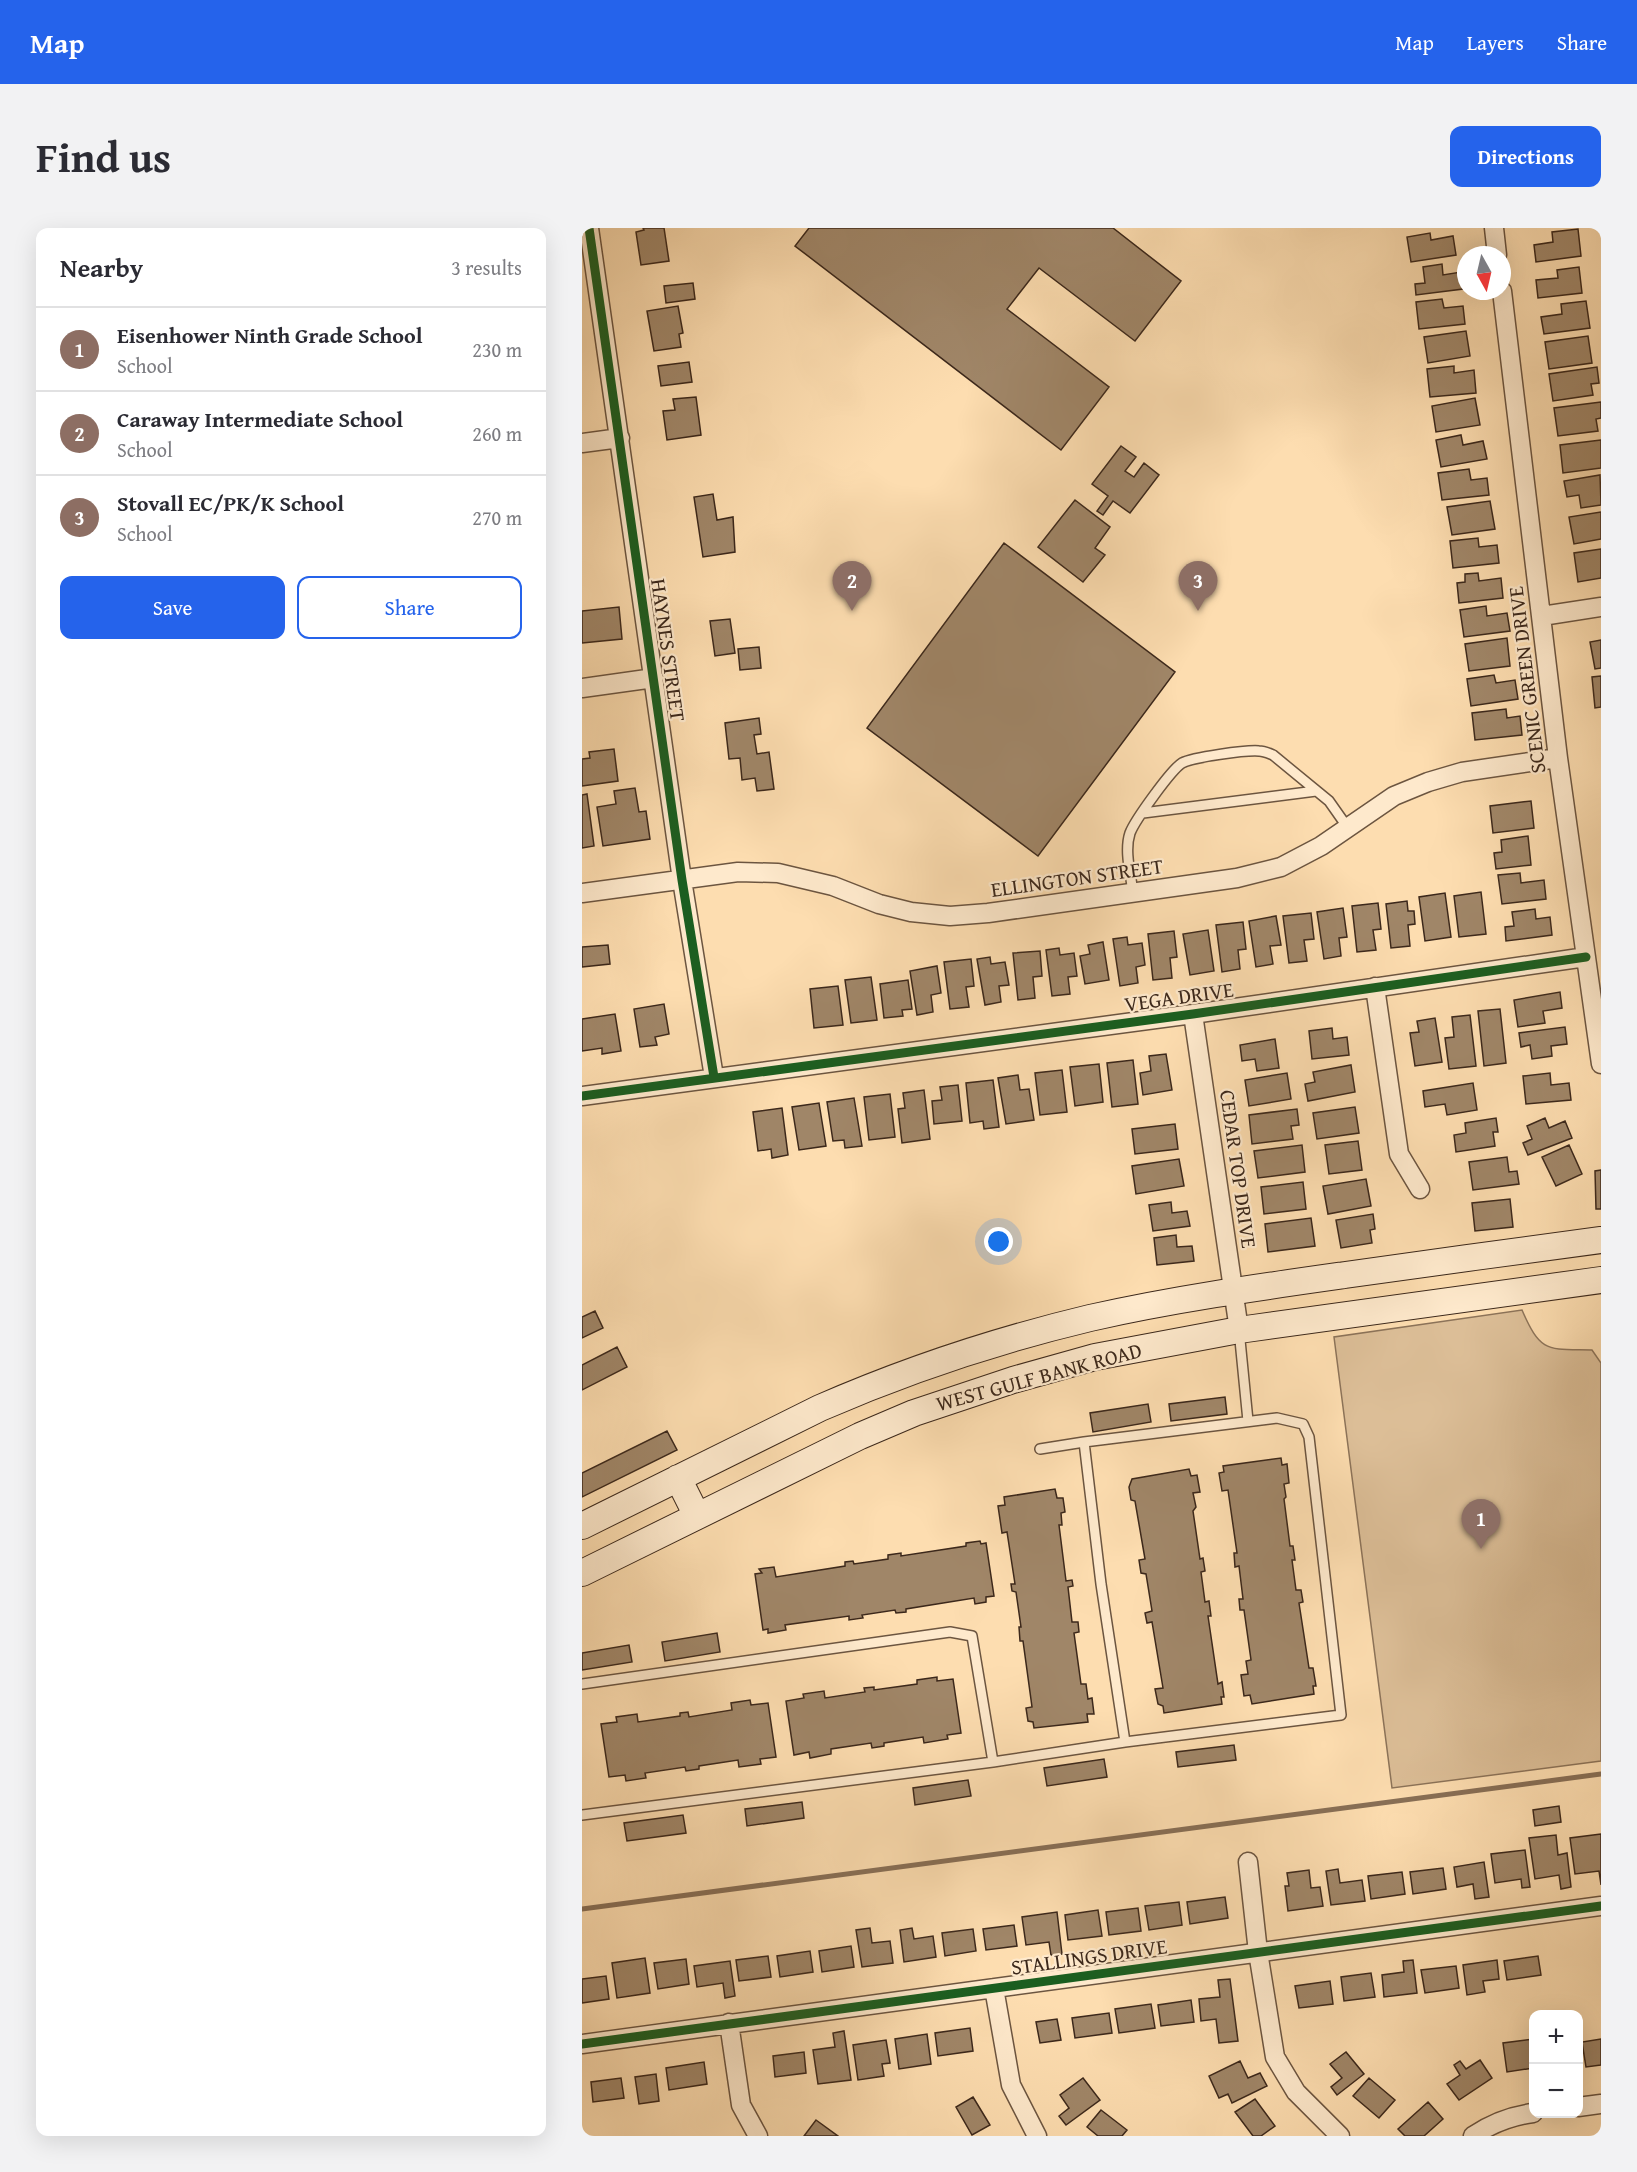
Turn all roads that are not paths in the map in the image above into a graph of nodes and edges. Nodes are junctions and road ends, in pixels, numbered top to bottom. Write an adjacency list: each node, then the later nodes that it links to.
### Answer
1 (589, 228): 5 (street, HAYNES STREET)
2 (1494, 228): 3 (street)
3 (1496, 246)
4 (1503, 300): 8 (street, SCENIC GREEN DRIVE)
5 (620, 438): 6 (street); 9 (street, HAYNES STREET)
6 (582, 443)
7 (1601, 607): 8 (street)
8 (1542, 616): 11 (street, SCENIC GREEN DRIVE)
9 (654, 678): 10 (street); 15 (street, HAYNES STREET)
10 (582, 688)
11 (1558, 758): 14 (street, ELLINGTON STREET); 18 (street, SCENIC GREEN DRIVE)
12 (1316, 791): 13 (lane); 13 (lane); 14 (lane)
13 (1143, 813): 17 (lane)
14 (1348, 828): 17 (street, ELLINGTON STREET)
15 (682, 880): 16 (street, ELLINGTON STREET); 17 (street, ELLINGTON STREET); 22 (street, HAYNES STREET)
16 (582, 893)
17 (1133, 893)
18 (1586, 957): 19 (street, VEGA DRIVE); 21 (street, SCENIC GREEN DRIVE)
19 (1375, 987): 20 (street, VEGA DRIVE); 24 (street)
20 (1192, 1014): 22 (street, VEGA DRIVE); 29 (street, CEDAR TOP DRIVE)
21 (1601, 1064)
22 (714, 1077): 23 (street, VEGA DRIVE)
23 (582, 1096)
24 (1420, 1189)
25 (1601, 1240): 26 (main road, WEST GULF BANK ROAD)
26 (1533, 1249): 28 (main road); 29 (main road, WEST GULF BANK ROAD)
27 (1601, 1280): 28 (main road, WEST GULF BANK ROAD)
28 (1540, 1289): 30 (main road, WEST GULF BANK ROAD)
29 (1233, 1290): 30 (street, CEDAR TOP DRIVE); 31 (main road, WEST GULF BANK ROAD)
30 (1239, 1330): 32 (main road, WEST GULF BANK ROAD); 33 (lane)
31 (945, 1360): 32 (main road); 36 (main road, WEST GULF BANK ROAD)
32 (957, 1398): 37 (main road, WEST GULF BANK ROAD)
33 (1248, 1420): 34 (lane); 41 (lane)
34 (1084, 1442): 35 (lane); 41 (lane)
35 (1040, 1449)
36 (678, 1478): 37 (main road); 38 (main road, WEST GULF BANK ROAD)
37 (697, 1516): 39 (main road, WEST GULF BANK ROAD)
38 (582, 1526)
39 (582, 1574)
40 (582, 1684): 42 (lane)
41 (1125, 1742): 42 (lane)
42 (993, 1762): 43 (lane)
43 (582, 1815)
44 (1248, 1862): 46 (street)
45 (1601, 1906): 46 (street, STALLINGS DRIVE)
46 (1258, 1952): 47 (street, STALLINGS DRIVE); 55 (street)
47 (994, 1988): 48 (street, STALLINGS DRIVE); 54 (street)
48 (729, 2023): 49 (street, STALLINGS DRIVE); 53 (street)
49 (582, 2044)
50 (1601, 2104): 51 (street)
51 (1583, 2106)
52 (1529, 2114): 56 (street)
53 (758, 2136)
54 (1037, 2136)
55 (1341, 2136)
56 (1473, 2136)

